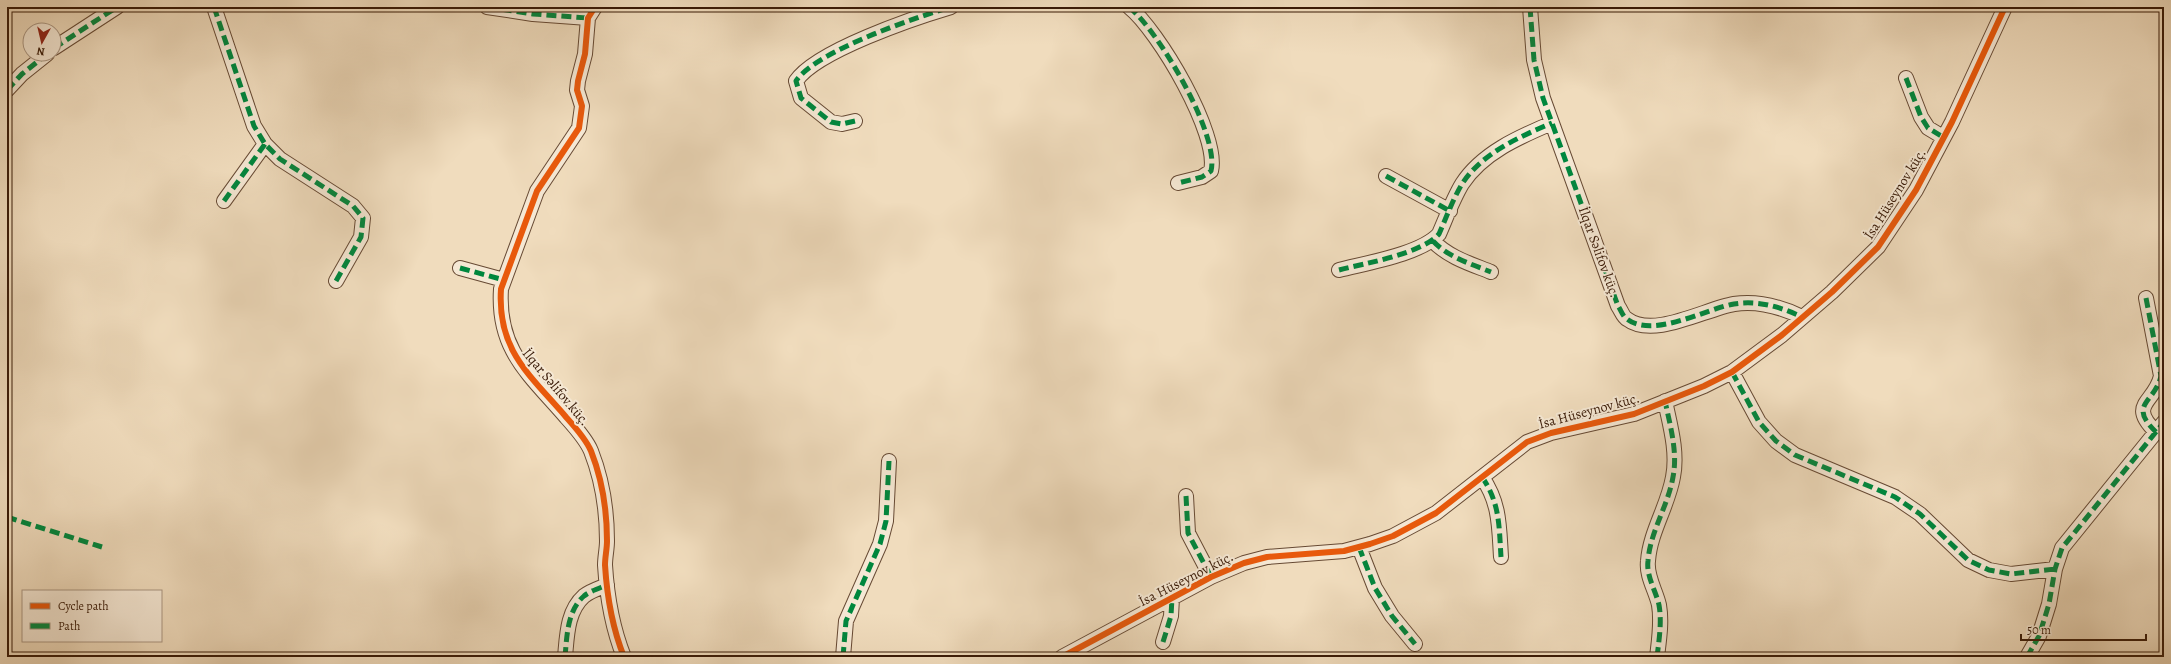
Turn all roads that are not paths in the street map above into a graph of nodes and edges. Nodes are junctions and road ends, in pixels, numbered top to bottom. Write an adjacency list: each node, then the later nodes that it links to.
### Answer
1 (118, 7): 9 (street)
2 (214, 7): 16 (street)
3 (487, 7): 8 (street)
4 (951, 7): 13 (street)
5 (1129, 7): 18 (street)
6 (1530, 7): 14 (street, İlqar Səlifov küç.)
7 (2005, 7): 15 (street, İsa Hüseynov küç.)
8 (592, 12): 25 (street, İlqar Səlifov küç.)
9 (62, 43)
10 (37, 62): 12 (street)
11 (1906, 78): 15 (street)
12 (7, 90)
13 (855, 121)
14 (1552, 124): 20 (street); 28 (street, İlqar Səlifov küç.)
15 (1943, 137): 28 (street, İsa Hüseynov küç.)
16 (265, 144): 19 (street); 26 (street)
17 (1386, 176): 20 (street)
18 (1178, 183)
19 (224, 201)
20 (1450, 211): 21 (street)
21 (1433, 241): 23 (street); 24 (street)
22 (460, 268): 25 (street)
23 (1339, 270)
24 (1491, 272)
25 (504, 280): 39 (street, İlqar Səlifov küç.)
26 (336, 281)
27 (2146, 298): 31 (street)
28 (1802, 317): 29 (street, İsa Hüseynov küç.)
29 (1732, 372): 30 (street, İsa Hüseynov küç.); 37 (street)
30 (1665, 401): 33 (street, İsa Hüseynov küç.); 47 (street)
31 (2160, 427): 37 (street)
32 (889, 461): 45 (street)
33 (1482, 477): 35 (street, İsa Hüseynov küç.); 36 (street)
34 (1186, 496): 38 (street)
35 (1359, 547): 38 (street, İsa Hüseynov küç.); 42 (street)
36 (1501, 557)
37 (2055, 569): 48 (street)
38 (1211, 577): 40 (street, İsa Hüseynov küç.)
39 (607, 585): 43 (street); 44 (street, İlqar Səlifov küç.)
40 (1172, 598): 41 (street); 46 (street, İsa Hüseynov küç.)
41 (1163, 642)
42 (1414, 644)
43 (565, 657)
44 (624, 657)
45 (843, 657)
46 (1062, 657)
47 (1657, 657)
48 (2027, 657)

